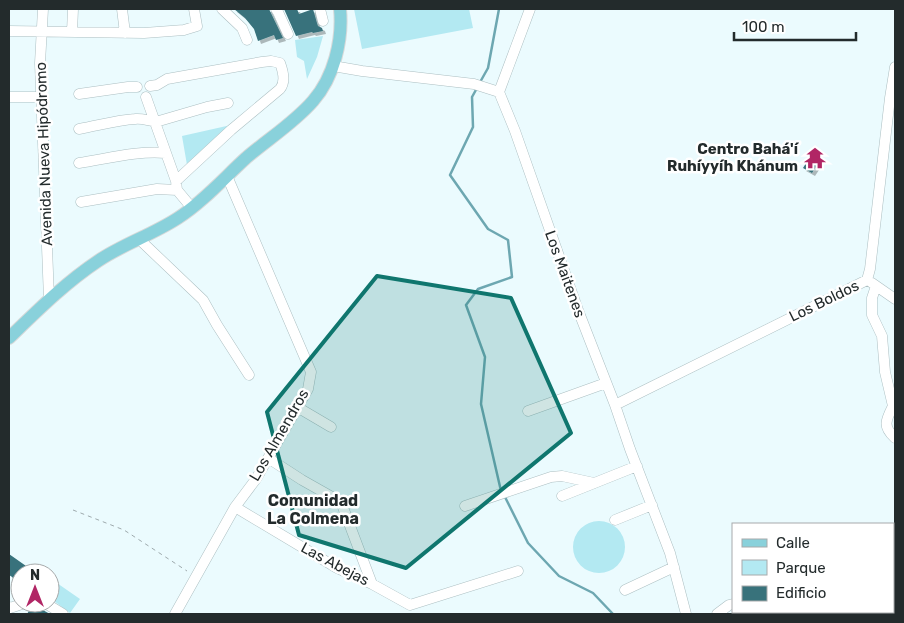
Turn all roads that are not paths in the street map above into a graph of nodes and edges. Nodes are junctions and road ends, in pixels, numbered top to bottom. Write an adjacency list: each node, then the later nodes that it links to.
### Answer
1 (43, 9): 12 (street, Avenida Nueva Hipódromo)
2 (73, 9): 13 (street)
3 (122, 9): 14 (street)
4 (194, 9): 14 (street)
5 (224, 9): 16 (street)
6 (276, 9): 15 (street)
7 (320, 9): 10 (street)
8 (340, 9): 17 (main road)
9 (530, 9): 21 (street)
10 (323, 21)
11 (9, 31): 12 (street)
12 (42, 31): 13 (street); 24 (street, Avenida Nueva Hipódromo)
13 (72, 32): 14 (street)
14 (125, 33)
15 (288, 34)
16 (248, 40)
17 (333, 66): 21 (street); 31 (main road)
18 (895, 66): 36 (street, Los Boldos)
19 (150, 86): 20 (street); 25 (street); 32 (street)
20 (137, 87): 22 (street); 25 (street)
21 (499, 92): 42 (street, Los Maitenes)
22 (79, 94)
23 (9, 96): 24 (street)
24 (42, 97): 38 (street, Avenida Nueva Hipódromo)
25 (146, 97): 27 (street)
26 (228, 103): 27 (street)
27 (155, 122): 28 (street); 29 (street)
28 (79, 129)
29 (166, 153): 30 (street); 32 (street)
30 (79, 163)
31 (227, 176): 34 (main road); 44 (street, Los Almendros)
32 (177, 185): 33 (street); 34 (street)
33 (81, 202)
34 (192, 208): 35 (main road)
35 (139, 239): 38 (main road); 41 (street)
36 (867, 280): 37 (street); 43 (street, Los Boldos)
37 (876, 286): 39 (street); 47 (street)
38 (49, 299): 40 (main road)
39 (895, 299)
40 (9, 338)
41 (249, 375)
42 (606, 383): 43 (street, Los Maitenes); 45 (street)
43 (615, 404): 49 (street, Los Maitenes)
44 (297, 407): 46 (street); 48 (street, Los Almendros)
45 (528, 411)
46 (331, 428)
47 (895, 438)
48 (268, 458): 54 (street, Los Almendros); 58 (street)
49 (637, 466): 50 (street); 52 (street, Los Maitenes)
50 (594, 483): 51 (street); 53 (street)
51 (562, 496)
52 (652, 505): 55 (street); 56 (street, Los Maitenes)
53 (465, 506)
54 (235, 507): 58 (street, Las Abejas); 61 (street, Los Almendros)
55 (615, 520)
56 (674, 568): 59 (street); 62 (street, Los Maitenes)
57 (518, 571): 58 (street, Las Abejas)
58 (372, 584)
59 (625, 590)
60 (732, 604): 63 (street)
61 (175, 614)
62 (686, 614)
63 (717, 614)

